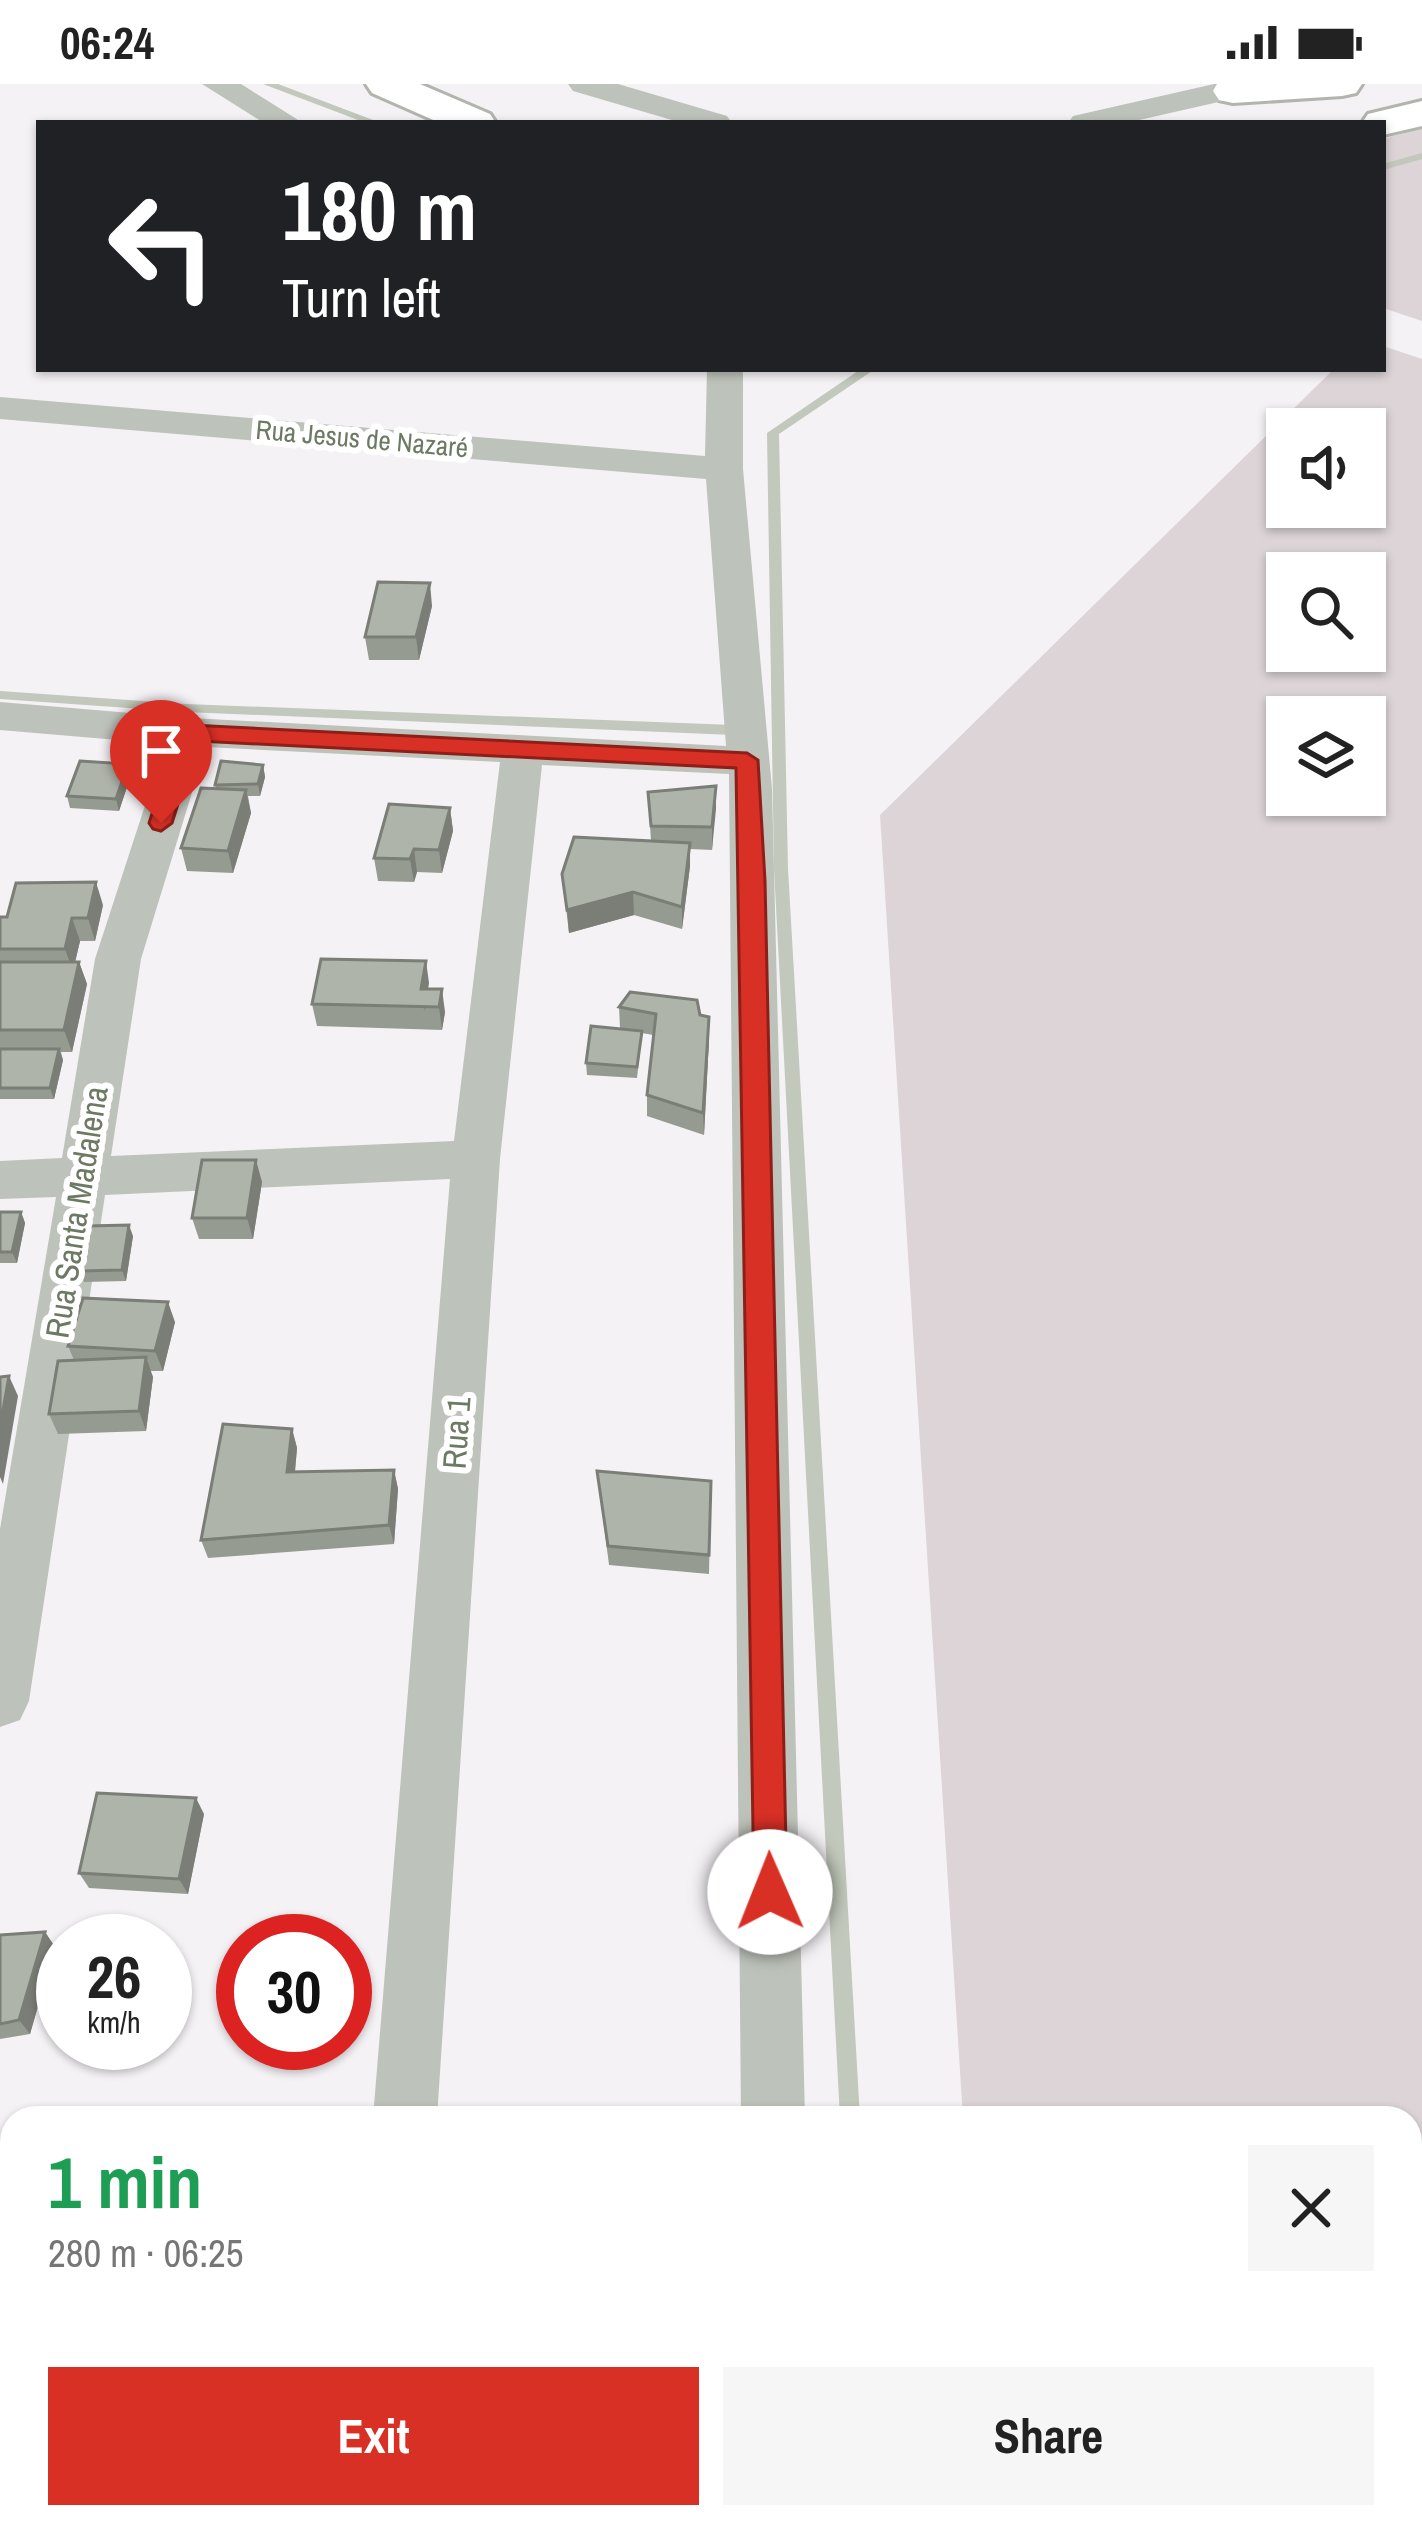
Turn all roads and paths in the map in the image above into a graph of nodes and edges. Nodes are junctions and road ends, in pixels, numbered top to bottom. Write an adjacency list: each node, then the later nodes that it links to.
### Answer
1 (218, 84): 7 (street)
2 (386, 84): 8 (highway)
3 (584, 84): 9 (street)
4 (1342, 84): 5 (highway)
5 (1245, 87): 10 (street)
6 (1422, 112): 11 (highway)
7 (282, 120)
8 (468, 120)
9 (706, 120)
10 (1097, 120)
11 (1386, 122)
12 (725, 372): 14 (street)
13 (0, 407): 14 (street, Rua Jesus de Nazaré)
14 (724, 469): 18 (street)
15 (0, 716): 16 (street)
16 (190, 733): 17 (street); 20 (street, Rua Santa Madalena)
17 (523, 749): 18 (street); 19 (street, Rua 1)
18 (747, 760): 24 (street)
19 (476, 1159): 20 (street); 23 (street, Rua 1)
20 (81, 1174): 21 (street); 22 (street, Rua Santa Madalena)
21 (0, 1180)
22 (0, 1701)
23 (406, 2106)
24 (773, 2106)

